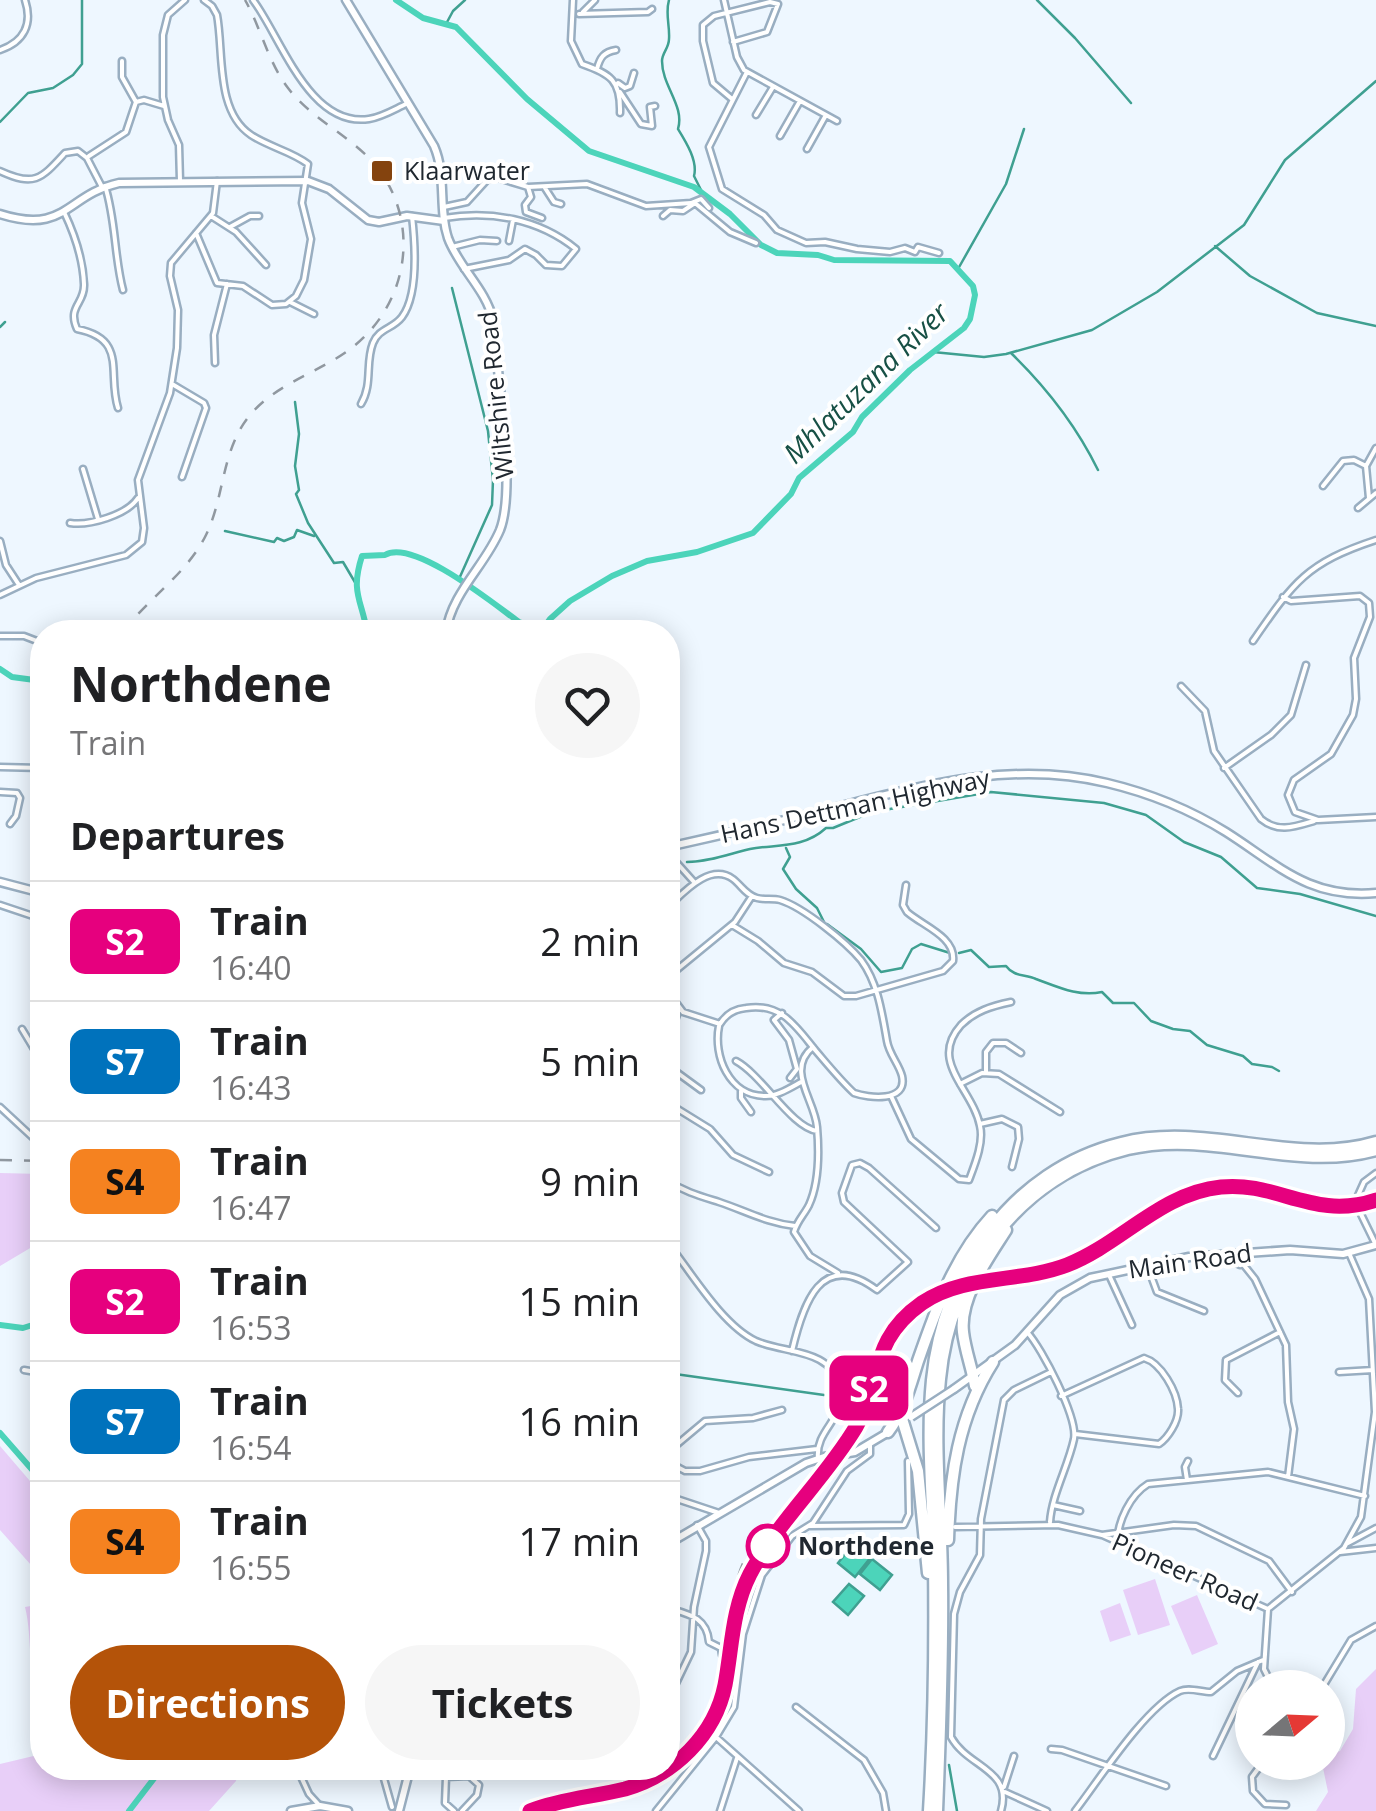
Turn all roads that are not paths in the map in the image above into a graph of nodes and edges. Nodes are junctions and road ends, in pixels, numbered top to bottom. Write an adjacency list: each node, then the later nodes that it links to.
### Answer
1 (25, 0): 15 (street)
2 (186, 0): 28 (street)
3 (204, 0): 38 (street)
4 (253, 0): 11 (street)
5 (262, 0): 11 (street)
6 (346, 0): 27 (street, Wiltshire Road)
7 (573, 0): 13 (street)
8 (595, 0): 13 (street)
9 (724, 0): 12 (street)
10 (652, 9): 13 (street)
11 (262, 12): 27 (street)
12 (726, 13): 14 (street); 14 (street); 24 (street)
13 (577, 14): 18 (street)
14 (733, 42): 19 (street)
15 (0, 50)
16 (616, 50): 18 (street)
17 (122, 60): 26 (street)
18 (597, 69): 21 (street)
19 (747, 72): 22 (street); 24 (street)
20 (634, 73): 21 (street)
21 (614, 81): 23 (street)
22 (773, 87): 25 (street); 31 (street)
23 (620, 92): 29 (street); 30 (street)
24 (732, 98): 63 (street)
25 (800, 101): 32 (street); 34 (street)
26 (136, 102): 28 (street); 36 (street)
27 (406, 104): 46 (street, Wiltshire Road)
28 (164, 106): 39 (street)
29 (655, 106)
30 (620, 113)
31 (756, 116)
32 (826, 116): 33 (street); 35 (street)
33 (837, 121)
34 (780, 136)
35 (806, 149)
36 (87, 158): 37 (street); 42 (street)
37 (0, 172)
38 (308, 180): 40 (street); 52 (street); 68 (street)
39 (180, 181): 40 (street); 42 (street)
40 (217, 181): 50 (street)
41 (543, 186): 43 (street); 44 (street); 45 (street)
42 (104, 187): 48 (street); 67 (street)
43 (528, 188): 46 (street); 54 (street)
44 (692, 203): 47 (street); 53 (street); 61 (street)
45 (561, 204)
46 (444, 207): 55 (street, Wiltshire Road)
47 (709, 208)
48 (64, 212): 49 (street); 73 (street)
49 (0, 214)
50 (211, 216): 57 (street); 58 (street)
51 (258, 216): 57 (street)
52 (412, 216): 55 (street); 72 (street)
53 (664, 216)
54 (542, 218)
55 (444, 220): 56 (street); 62 (street, Wiltshire Road)
56 (514, 220): 60 (street); 65 (street)
57 (230, 227): 64 (street)
58 (196, 233): 66 (street); 71 (street)
59 (497, 240): 62 (street)
60 (509, 242)
61 (756, 242)
62 (452, 247): 65 (street, Wiltshire Road)
63 (939, 254)
64 (266, 265)
65 (464, 269): 90 (street, Wiltshire Road)
66 (227, 284): 68 (street); 70 (street)
67 (123, 290)
68 (290, 302): 69 (street)
69 (314, 314)
70 (215, 363)
71 (172, 384): 77 (street); 80 (street)
72 (362, 404)
73 (118, 408)
74 (1376, 448): 75 (street)
75 (1366, 466): 78 (street); 81 (street)
76 (83, 468): 83 (street)
77 (182, 477)
78 (1323, 486)
79 (1376, 493): 81 (street)
80 (138, 498): 83 (street); 87 (street)
81 (1369, 498): 82 (street)
82 (1358, 508)
83 (98, 519): 84 (street)
84 (70, 523)
85 (1376, 540): 89 (street)
86 (0, 542): 87 (street)
87 (19, 585): 88 (street)
88 (0, 596)
89 (1283, 597): 93 (street); 101 (street)
90 (450, 620)
91 (0, 636): 92 (street)
92 (30, 637)
93 (1253, 641)
94 (1306, 665): 98 (street)
95 (1181, 686): 98 (street)
96 (0, 766): 97 (street)
97 (30, 767)
98 (1224, 768): 101 (street)
99 (0, 792): 102 (street)
100 (1376, 817): 101 (street)
101 (1318, 820)
102 (10, 824)
103 (680, 847): 109 (street, Hans Dettman Highway)
104 (680, 865): 106 (street)
105 (0, 882): 108 (street)
106 (694, 882): 110 (street); 111 (street)
107 (906, 885): 116 (street)
108 (30, 890)
109 (1376, 893)
110 (680, 895)
111 (752, 896): 114 (street); 116 (street)
112 (0, 905): 113 (street)
113 (30, 915)
114 (732, 926): 115 (street); 116 (street)
115 (680, 967)
116 (876, 991): 134 (street)
117 (1011, 1002): 130 (street)
118 (680, 1009): 120 (street)
119 (782, 1013): 120 (street); 123 (street); 128 (street)
120 (720, 1024): 131 (street)
121 (22, 1029): 122 (street)
122 (30, 1042)
123 (813, 1047): 129 (street); 134 (street)
124 (1020, 1053): 126 (street)
125 (736, 1061): 133 (street)
126 (986, 1072): 130 (street); 138 (street)
127 (680, 1074): 132 (street)
128 (790, 1078)
129 (801, 1082): 133 (street); 140 (street)
130 (960, 1084): 139 (street)
131 (742, 1089): 133 (street); 137 (street)
132 (701, 1090)
133 (774, 1095): 140 (street)
134 (891, 1096): 139 (street)
135 (680, 1110): 145 (street)
136 (1, 1111): 141 (street)
137 (751, 1112)
138 (1060, 1112)
139 (980, 1124): 144 (street)
140 (817, 1131): 150 (street)
141 (30, 1136)
142 (1376, 1142): 149 (highway)
143 (1376, 1150): 147 (highway)
144 (1012, 1167)
145 (769, 1172)
146 (1376, 1173): 152 (street)
147 (1055, 1179): 173 (highway); 216 (highway)
148 (680, 1188): 150 (street)
149 (1013, 1203): 178 (highway); 210 (highway)
150 (795, 1226): 159 (street)
151 (936, 1228): 159 (street)
152 (1376, 1245): 153 (street, Main Road)
153 (1349, 1253): 154 (street, Main Road); 165 (street)
154 (1235, 1254): 155 (street, Main Road); 157 (street)
155 (1224, 1255): 157 (street); 158 (street, Main Road)
156 (680, 1257): 166 (street)
157 (1240, 1264): 164 (street)
158 (1146, 1265): 160 (street, Main Road); 161 (street)
159 (838, 1273): 166 (street)
160 (1108, 1273): 162 (street); 163 (street, Main Road)
161 (1204, 1310)
162 (1132, 1325)
163 (1027, 1332): 167 (street, Main Road); 171 (street)
164 (1280, 1332): 175 (street); 187 (street)
165 (1374, 1350): 169 (street)
166 (792, 1351): 182 (street)
167 (993, 1362): 173 (street, Main Road); 174 (highway)
168 (24, 1370): 170 (street)
169 (1373, 1370): 172 (street); 183 (street)
170 (30, 1371)
171 (1051, 1372): 176 (street); 197 (street)
172 (1339, 1372)
173 (977, 1373): 174 (highway); 178 (street, Main Road, bridge)
174 (975, 1390): 216 (highway)
175 (1238, 1393)
176 (1061, 1396): 179 (street); 179 (street)
177 (782, 1410): 180 (street)
178 (901, 1422): 181 (street, Main Road); 210 (highway)
179 (1074, 1434): 191 (street)
180 (680, 1442)
181 (870, 1444): 182 (street, Main Road); 196 (street)
182 (817, 1453): 186 (street); 193 (street, Main Road)
183 (1373, 1456): 189 (street)
184 (908, 1461): 196 (street)
185 (1188, 1462): 188 (street)
186 (680, 1467)
187 (1288, 1476): 188 (street); 189 (street)
188 (1187, 1480): 201 (street)
189 (1364, 1496): 200 (street)
190 (680, 1500): 193 (street)
191 (1054, 1505): 192 (street); 194 (street)
192 (1080, 1511)
193 (719, 1512): 195 (street, Main Road)
194 (1050, 1524): 197 (street, Pioneer Road); 202 (street, Pioneer Road)
195 (696, 1525): 203 (street, Main Road); 213 (street)
196 (809, 1526): 224 (street)
197 (981, 1526): 198 (street, Pioneer Road); 237 (street)
198 (955, 1527)
199 (1376, 1528): 204 (street)
200 (1355, 1532): 204 (street); 206 (street)
201 (1118, 1533): 202 (street, Pioneer Road); 205 (street); 209 (street, Pioneer Road)
202 (1102, 1534): 205 (street, Pioneer Road)
203 (680, 1536)
204 (1360, 1538): 206 (street)
205 (1117, 1542): 211 (street, Pioneer Road)
206 (1348, 1543): 208 (street)
207 (1376, 1548): 208 (street)
208 (1340, 1552): 209 (street)
209 (1292, 1592): 211 (street)
210 (934, 1609): 249 (highway)
211 (1268, 1610): 217 (street)
212 (680, 1611): 213 (street)
213 (694, 1615): 215 (street); 221 (street)
214 (1376, 1626): 220 (street)
215 (722, 1655)
216 (941, 1655): 250 (highway)
217 (1261, 1661): 218 (street); 219 (street); 229 (street)
218 (1256, 1670)
219 (1264, 1670)
220 (1333, 1670)
221 (680, 1676)
222 (796, 1707): 248 (street)
223 (1235, 1711): 228 (street)
224 (716, 1737): 226 (street); 245 (street)
225 (1051, 1749): 229 (street)
226 (738, 1756): 246 (street); 247 (street)
227 (1014, 1756): 237 (street)
228 (1213, 1756)
229 (1108, 1768): 236 (street); 253 (street)
230 (303, 1780): 239 (street)
231 (385, 1780): 240 (street)
232 (406, 1780): 240 (street)
233 (446, 1780): 243 (street)
234 (473, 1780): 244 (street)
235 (1252, 1780): 238 (street)
236 (1166, 1786)
237 (1004, 1790): 251 (street); 252 (street)
238 (1286, 1805)
239 (320, 1806): 241 (street); 242 (street)
240 (396, 1809)
241 (291, 1811)
242 (348, 1811)
243 (454, 1811)
244 (462, 1811)
245 (656, 1811)
246 (720, 1811)
247 (799, 1811)
248 (886, 1811)
249 (928, 1811)
250 (937, 1811)
251 (1001, 1811)
252 (1046, 1811)
253 (1075, 1811)

